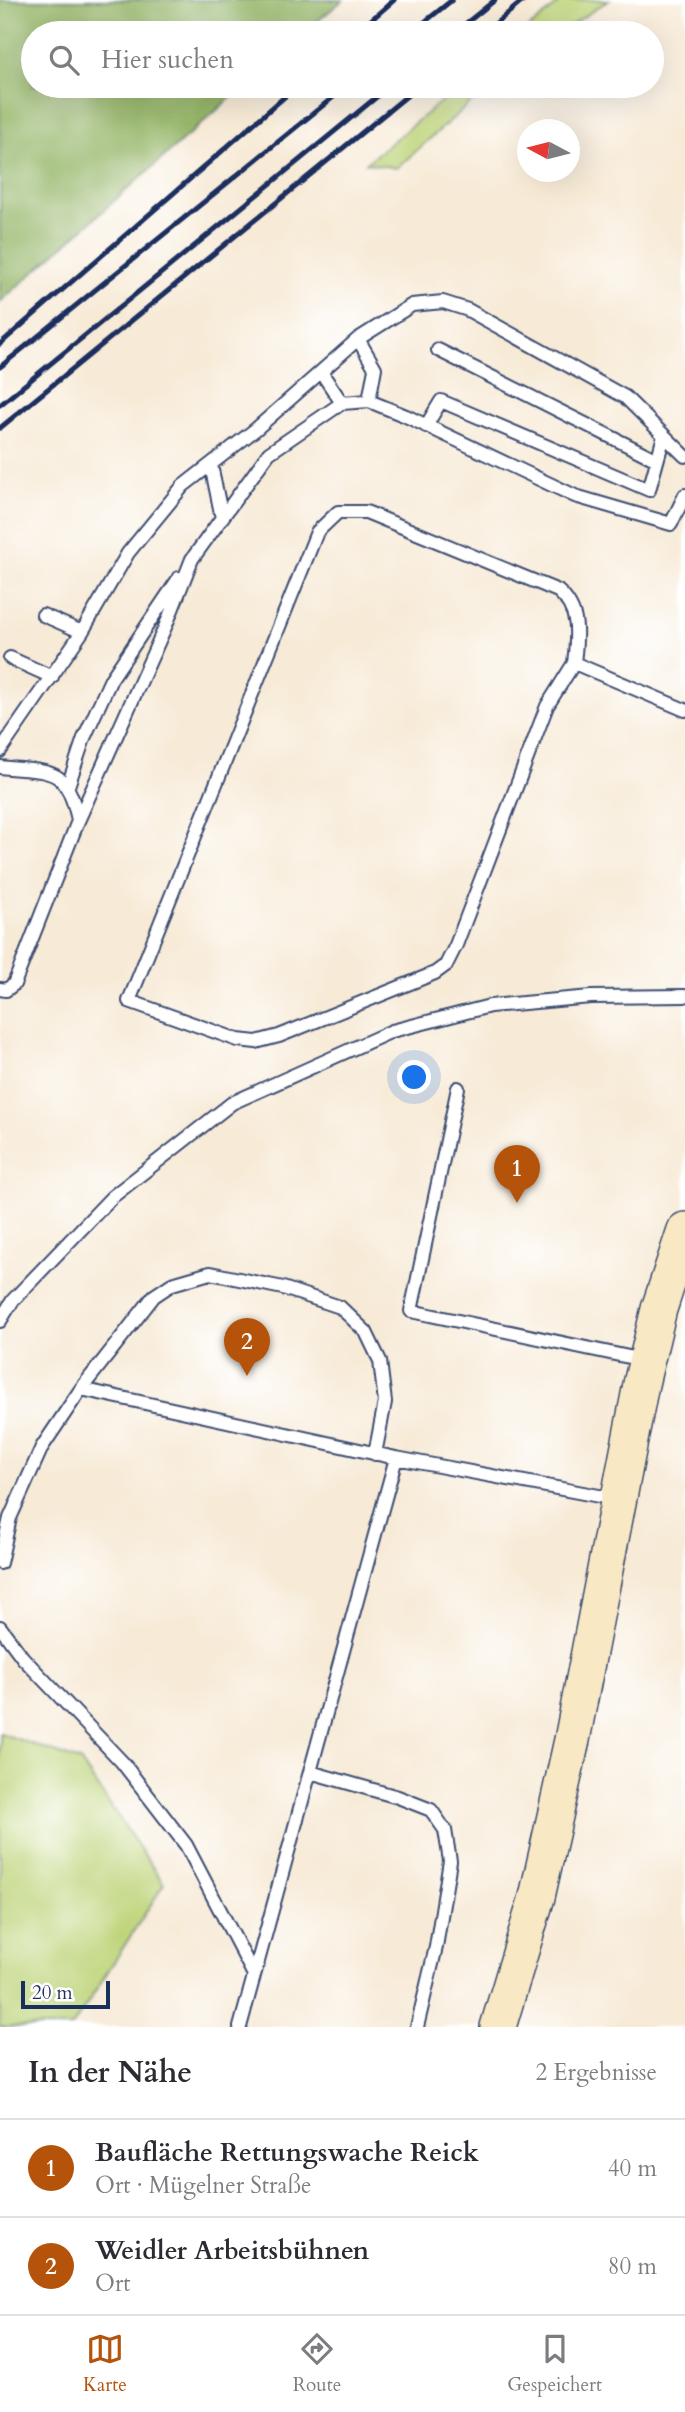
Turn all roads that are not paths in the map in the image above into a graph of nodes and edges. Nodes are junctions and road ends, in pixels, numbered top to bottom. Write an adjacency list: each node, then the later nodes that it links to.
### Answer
1 (358, 339): 3 (lane); 4 (lane); 7 (lane)
2 (438, 350): 9 (lane)
3 (321, 372): 5 (lane); 10 (lane)
4 (369, 401): 5 (lane); 6 (lane)
5 (342, 403): 12 (lane)
6 (426, 426): 9 (lane); 13 (lane)
7 (664, 436): 8 (lane); 9 (lane)
8 (685, 456)
9 (657, 460)
10 (211, 465): 12 (lane); 17 (lane)
11 (685, 495): 13 (lane)
12 (222, 517): 15 (lane)
13 (671, 524): 14 (lane)
14 (685, 531)
15 (192, 559): 24 (lane); 25 (lane)
16 (43, 615): 17 (lane)
17 (82, 632): 20 (lane)
18 (10, 658): 20 (lane)
19 (574, 663): 19 (lane); 21 (lane)
20 (52, 677): 22 (lane)
21 (685, 710)
22 (0, 751)
23 (0, 767): 24 (lane)
24 (68, 786): 25 (lane)
25 (78, 821): 26 (lane)
26 (0, 989)
27 (685, 996): 30 (lane)
28 (458, 1088): 31 (lane)
29 (685, 1230): 31 (street)
30 (0, 1321)
31 (647, 1361): 35 (street)
32 (81, 1389): 33 (lane); 33 (lane); 36 (lane)
33 (375, 1454): 34 (lane)
34 (396, 1458): 35 (lane); 38 (lane)
35 (619, 1500): 42 (street)
36 (0, 1563)
37 (0, 1627): 39 (lane)
38 (310, 1772): 39 (lane); 41 (lane)
39 (254, 1975): 40 (lane)
40 (240, 2027)
41 (417, 2027)
42 (498, 2027)

